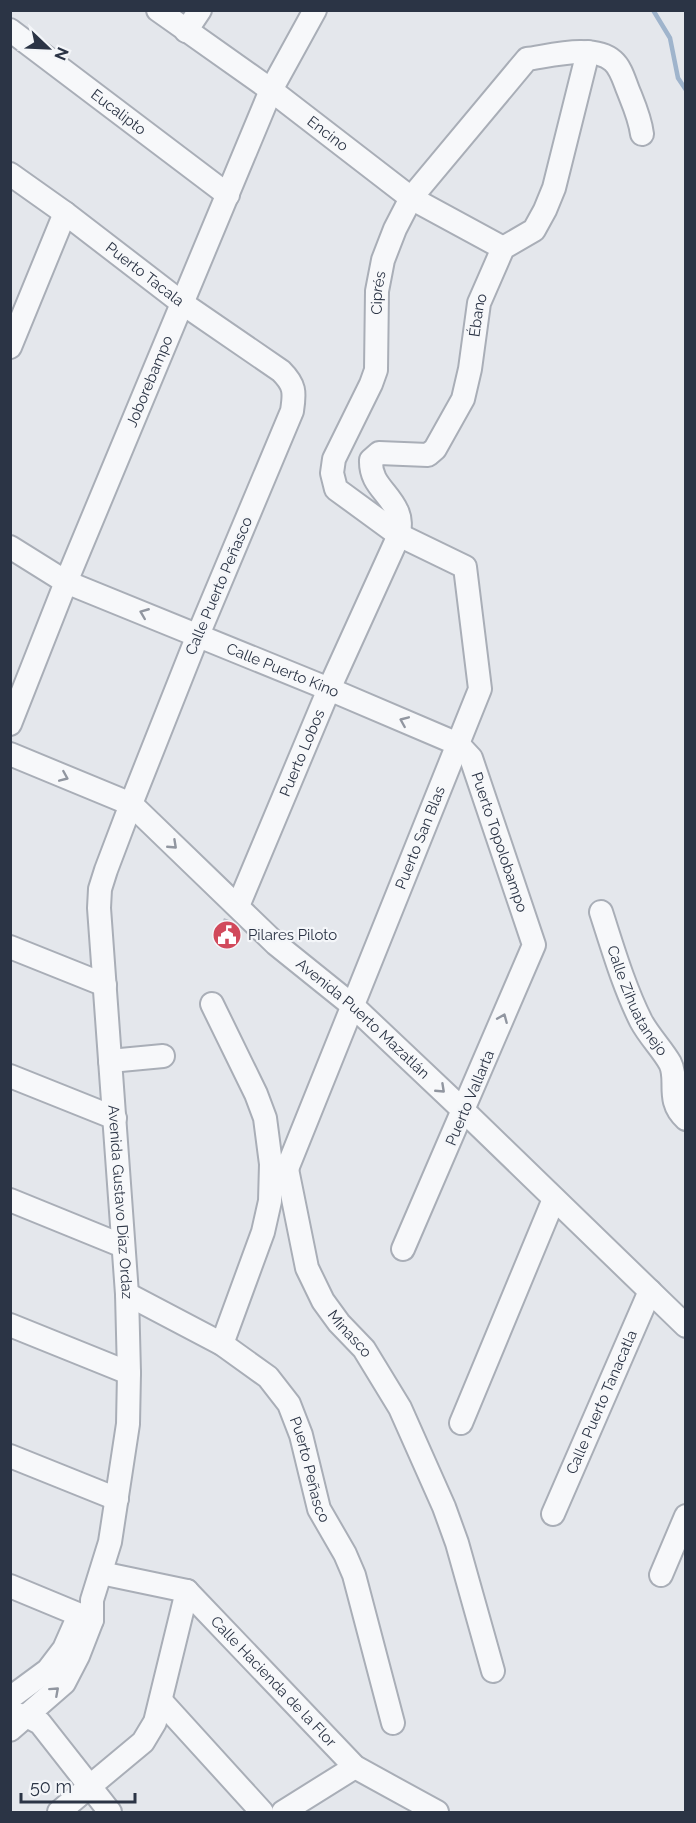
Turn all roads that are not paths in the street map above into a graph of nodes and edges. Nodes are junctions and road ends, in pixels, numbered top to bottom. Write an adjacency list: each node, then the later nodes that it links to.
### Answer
1 (158, 10): 5 (street, Encino)
2 (200, 10): 5 (street)
3 (315, 10): 7 (street, Joborebampo)
4 (10, 30): 10 (street, Eucalipto)
5 (186, 31): 7 (street, Encino)
6 (588, 52): 8 (street); 11 (street, Ciprés); 13 (street)
7 (271, 90): 10 (street, Joborebampo); 11 (street, Encino)
8 (642, 134)
9 (10, 174): 12 (street, Puerto Tacala)
10 (228, 195): 14 (street, Joborebampo)
11 (411, 198): 13 (street, Encino); 17 (street, Ciprés)
12 (65, 213): 14 (street, Puerto Tacala); 15 (street)
13 (502, 248): 17 (street, Ébano)
14 (182, 303): 16 (street, Puerto Tacala); 19 (street, Joborebampo)
15 (10, 347)
16 (281, 370): 20 (street, Calle Puerto Peñasco)
17 (399, 535): 21 (street, Puerto Lobos); 23 (street, Puerto San Blas)
18 (10, 547): 19 (street, Calle Puerto Kino)
19 (66, 582): 20 (street, Calle Puerto Kino, one-way to 19); 22 (street, Joborebampo)
20 (198, 635): 21 (street, Calle Puerto Kino); 25 (street, Calle Puerto Peñasco)
21 (329, 689): 23 (street, Calle Puerto Kino, one-way to 21); 26 (street, Puerto Lobos)
22 (10, 724)
23 (458, 744): 28 (street, Puerto Topolobampo); 32 (street, Puerto San Blas)
24 (10, 754): 25 (street, Avenida Puerto Mazatlán, one-way to 25)
25 (131, 804): 26 (street, Avenida Puerto Mazatlán, one-way to 26); 30 (street, Avenida Gustavo Díaz Ordaz)
26 (238, 906): 32 (street, Avenida Puerto Mazatlán)
27 (601, 912): 38 (street, Calle Zihuatanejo)
28 (534, 945): 36 (street, Puerto Vallarta, one-way to 28)
29 (10, 947): 30 (street)
30 (105, 985): 34 (street, Avenida Gustavo Díaz Ordaz)
31 (212, 1004): 39 (street, Minasco)
32 (353, 1006): 36 (street, Avenida Puerto Mazatlán, one-way to 36); 39 (street, Puerto San Blas)
33 (163, 1056): 34 (street)
34 (110, 1061): 37 (street, Avenida Gustavo Díaz Ordaz)
35 (10, 1076): 37 (street)
36 (464, 1111): 40 (street, Avenida Puerto Mazatlán); 43 (street, Puerto Vallarta)
37 (115, 1118): 42 (street, Avenida Gustavo Díaz Ordaz)
38 (685, 1118)
39 (279, 1166): 48 (street); 60 (street, Minasco)
40 (554, 1199): 44 (street, Avenida Puerto Mazatlán); 50 (street)
41 (10, 1200): 42 (street)
42 (123, 1246): 45 (street, Avenida Gustavo Díaz Ordaz)
43 (403, 1250)
44 (650, 1291): 47 (street, Avenida Puerto Mazatlán); 53 (street, Calle Puerto Tanacatla)
45 (127, 1294): 48 (street, Puerto Peñasco); 49 (street, Avenida Gustavo Díaz Ordaz)
46 (10, 1325): 49 (street)
47 (686, 1326)
48 (222, 1344): 64 (street, Puerto Peñasco)
49 (129, 1373): 52 (street, Avenida Gustavo Díaz Ordaz)
50 (461, 1423)
51 (10, 1456): 52 (street)
52 (117, 1498): 55 (street, Avenida Gustavo Díaz Ordaz)
53 (553, 1514)
54 (686, 1516): 56 (street)
55 (101, 1573): 58 (street); 59 (street, Avenida Gustavo Díaz Ordaz)
56 (661, 1575)
57 (10, 1586): 59 (street)
58 (187, 1591): 62 (street); 65 (street, Calle Hacienda de la Flor)
59 (88, 1611): 61 (street, Avenida Gustavo Díaz Ordaz); 63 (street, Avenida Gustavo Díaz Ordaz, one-way to 59)
60 (493, 1671)
61 (10, 1698)
62 (161, 1701): 66 (street); 69 (street)
63 (16, 1720): 66 (street)
64 (393, 1722)
65 (355, 1767): 70 (street); 71 (street, Calle Hacienda de la Flor)
66 (91, 1786): 67 (street); 68 (street)
67 (59, 1812)
68 (110, 1812)
69 (262, 1812)
70 (283, 1812)
71 (437, 1812)

